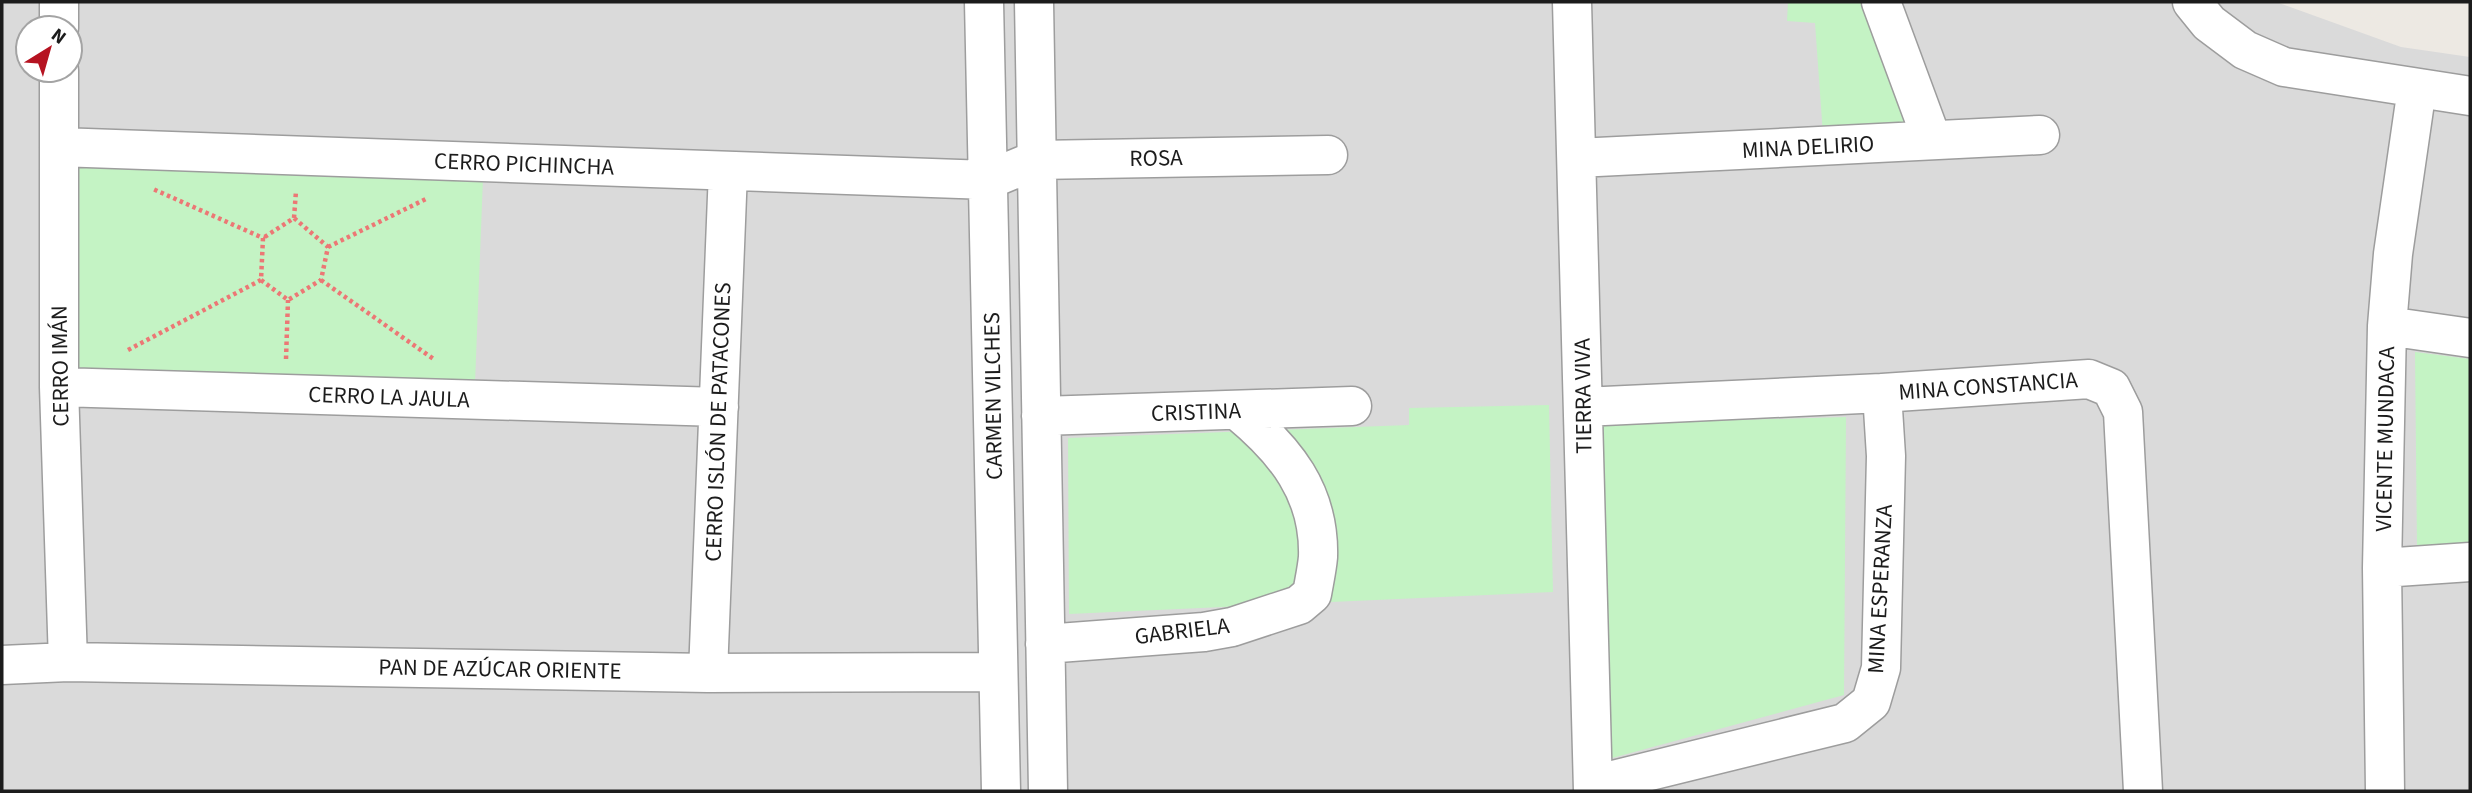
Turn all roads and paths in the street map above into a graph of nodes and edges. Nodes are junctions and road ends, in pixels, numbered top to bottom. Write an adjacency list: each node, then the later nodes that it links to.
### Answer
1 (984, 2): 16 (street, CARMEN VILCHES)
2 (1034, 2): 14 (street, CARMEN VILCHES)
3 (1572, 2): 13 (street, TIERRA VIVA)
4 (1881, 2): 10 (street)
5 (2192, 2): 7 (street)
6 (59, 84): 11 (street, CERRO IMÁN)
7 (2417, 88): 8 (street); 24 (street, VICENTE MUNDACA)
8 (2470, 96)
9 (2039, 135): 10 (street, MINA DELIRIO)
10 (1932, 140): 13 (street, MINA DELIRIO)
11 (59, 147): 15 (street, CERRO PICHINCHA); 28 (street, CERRO IMÁN)
12 (1328, 155): 14 (street, ROSA)
13 (1577, 158): 33 (street, TIERRA VIVA)
14 (1036, 160): 16 (street, ROSA); 35 (street, CARMEN VILCHES)
15 (728, 171): 16 (street, CERRO PICHINCHA); 32 (street, CERRO ISLÓN DE PATACONES)
16 (988, 180): 41 (street, CARMEN VILCHES)
17 (148, 187): 19 (path)
18 (438, 193): 20 (path)
19 (263, 238): 20 (path); 21 (path)
20 (328, 247): 22 (path)
21 (261, 280): 23 (path); 26 (path)
22 (321, 280): 23 (path); 27 (path)
23 (288, 300): 30 (path)
24 (2387, 326): 25 (street); 37 (street, VICENTE MUNDACA)
25 (2470, 338)
26 (119, 355)
27 (445, 368)
28 (59, 387): 30 (street, CERRO LA JAULA); 39 (street, CERRO IMÁN)
29 (1882, 393): 33 (street, MINA CONSTANCIA); 43 (street, MINA ESPERANZA); 46 (street, MINA CONSTANCIA)
30 (285, 394): 32 (street, CERRO LA JAULA)
31 (1352, 406): 34 (street, CRISTINA)
32 (719, 407): 42 (street, CERRO ISLÓN DE PATACONES)
33 (1583, 407): 43 (street, TIERRA VIVA)
34 (1238, 411): 35 (street, CRISTINA); 38 (street, GABRIELA)
35 (1041, 416): 38 (street, CARMEN VILCHES)
36 (2470, 562): 37 (street)
37 (2382, 568): 47 (street, VICENTE MUNDACA)
38 (1045, 644): 45 (street, CARMEN VILCHES)
39 (68, 662): 40 (street, PAN DE AZÚCAR ORIENTE); 42 (street, PAN DE AZÚCAR ORIENTE)
40 (2, 664)
41 (998, 672): 42 (street, PAN DE AZÚCAR ORIENTE); 44 (street, CARMEN VILCHES)
42 (708, 673)
43 (1593, 788)
44 (1001, 791)
45 (1048, 791)
46 (2143, 791)
47 (2385, 791)

